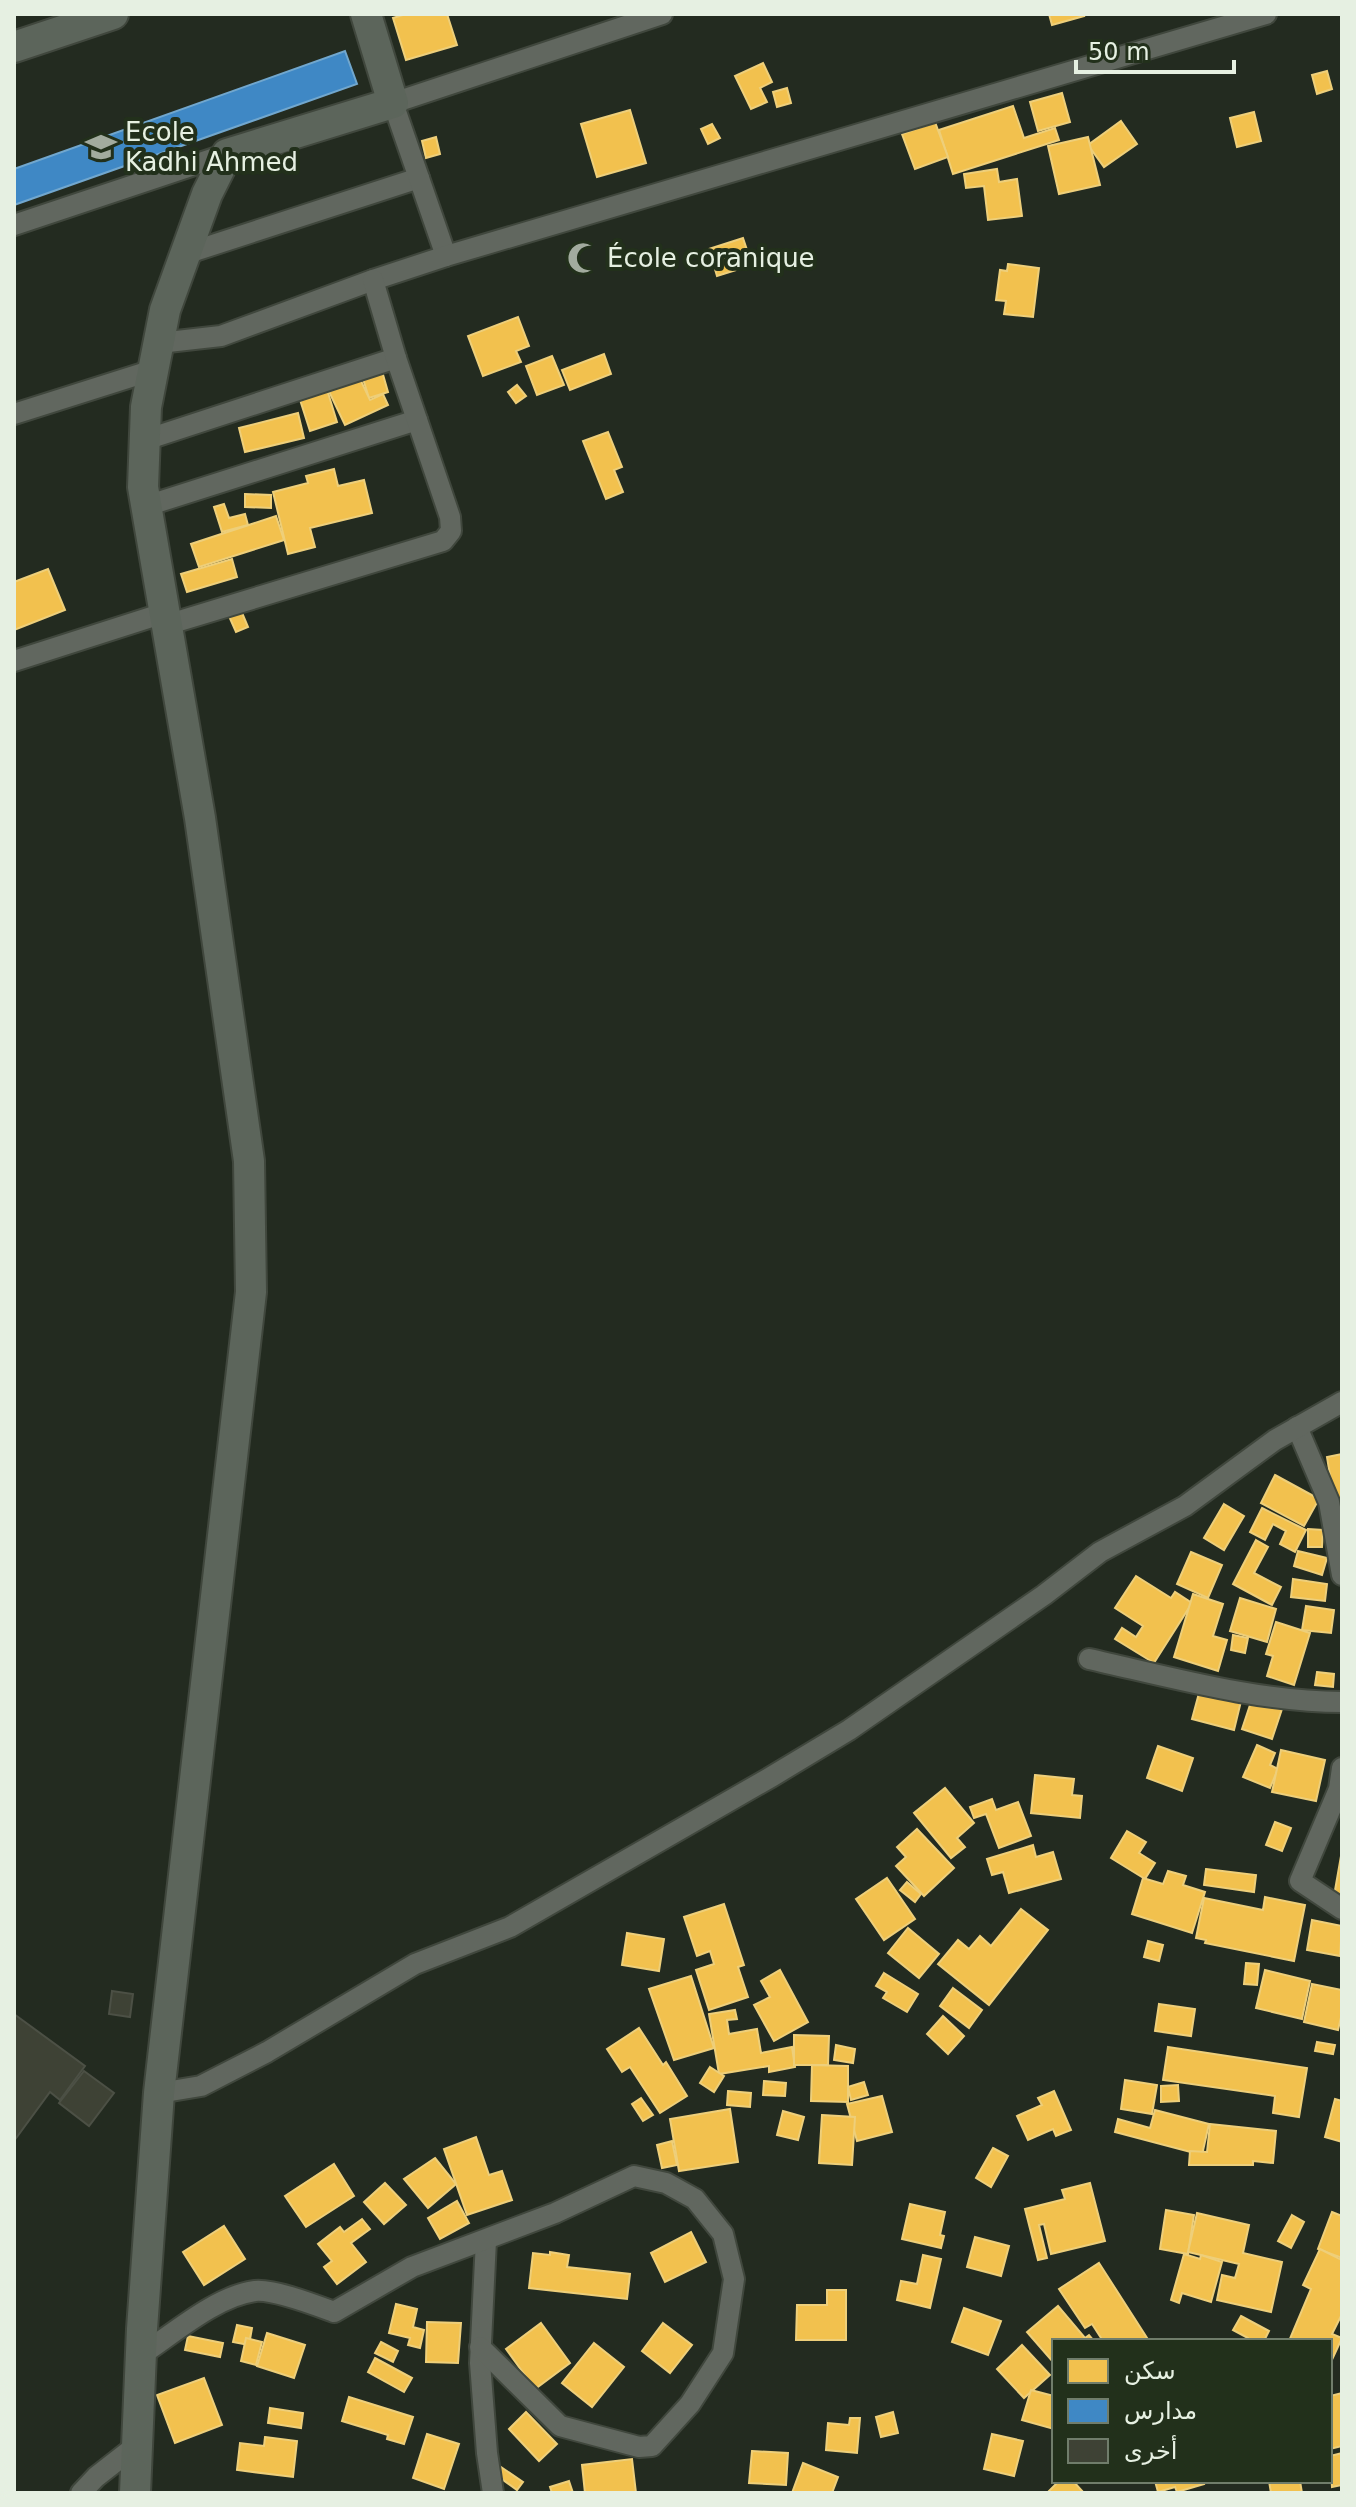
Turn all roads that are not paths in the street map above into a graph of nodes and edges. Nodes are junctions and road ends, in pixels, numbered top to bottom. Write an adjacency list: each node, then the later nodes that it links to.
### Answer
1 (113, 14): 5 (main road)
2 (366, 14): 6 (main road)
3 (662, 14): 6 (street)
4 (1266, 14): 11 (street)
5 (14, 47)
6 (393, 103): 7 (main road); 8 (street)
7 (227, 154): 9 (street); 10 (main road)
8 (419, 178): 10 (street); 11 (street)
9 (14, 225)
10 (185, 254): 13 (main road)
11 (446, 256): 12 (street)
12 (373, 280): 13 (street); 14 (street)
13 (156, 356): 15 (street); 17 (main road)
14 (396, 358): 16 (street); 17 (street)
15 (14, 414)
16 (417, 420): 18 (street); 19 (street)
17 (145, 440): 18 (main road)
18 (146, 506): 19 (main road)
19 (165, 619): 20 (street); 28 (main road)
20 (14, 661)
21 (1342, 1402): 22 (street)
22 (1297, 1427): 23 (street); 28 (street)
23 (1342, 1575)
24 (1089, 1659): 25 (street)
25 (1342, 1702)
26 (1342, 1768): 27 (street)
27 (1342, 1909)
28 (159, 2093): 31 (main road)
29 (486, 2240): 30 (street); 30 (street); 31 (street)
30 (480, 2347): 35 (street)
31 (141, 2355): 32 (main road)
32 (137, 2445): 33 (street); 34 (main road)
33 (81, 2493)
34 (135, 2493)
35 (493, 2493)

